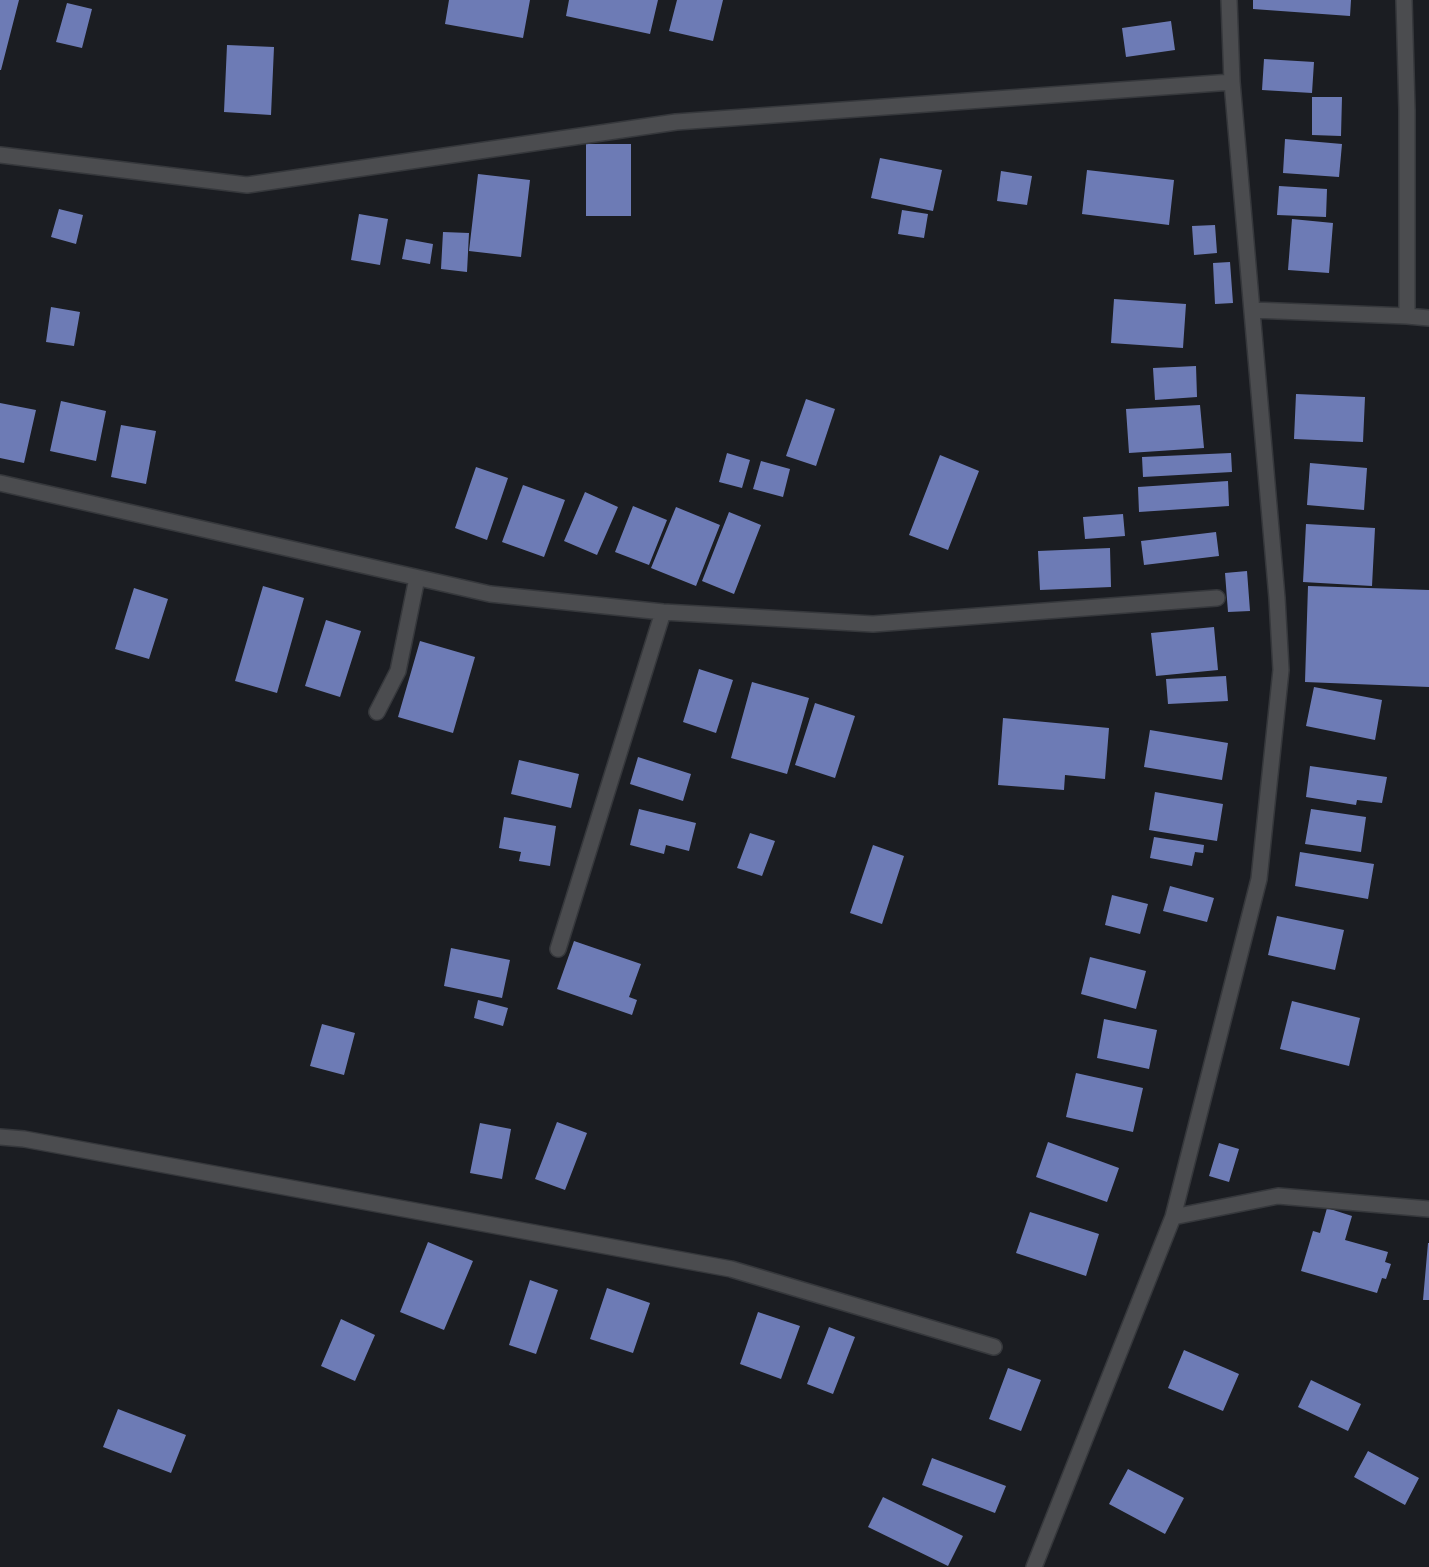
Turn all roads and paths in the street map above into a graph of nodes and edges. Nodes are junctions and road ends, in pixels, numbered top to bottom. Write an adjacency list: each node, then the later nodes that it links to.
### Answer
1 (1230, 0): 3 (street)
2 (1404, 0): 6 (street)
3 (1232, 82): 4 (street); 5 (street)
4 (0, 155)
5 (1252, 310): 6 (street); 16 (street)
6 (1407, 316): 7 (street)
7 (1429, 318)
8 (0, 483): 9 (street)
9 (417, 578): 11 (street); 12 (street)
10 (1217, 598): 11 (street)
11 (663, 612): 13 (street)
12 (377, 712)
13 (558, 949)
14 (0, 1136): 17 (street)
15 (1429, 1209): 16 (street)
16 (1173, 1217): 18 (street)
17 (994, 1347)
18 (1034, 1567)

